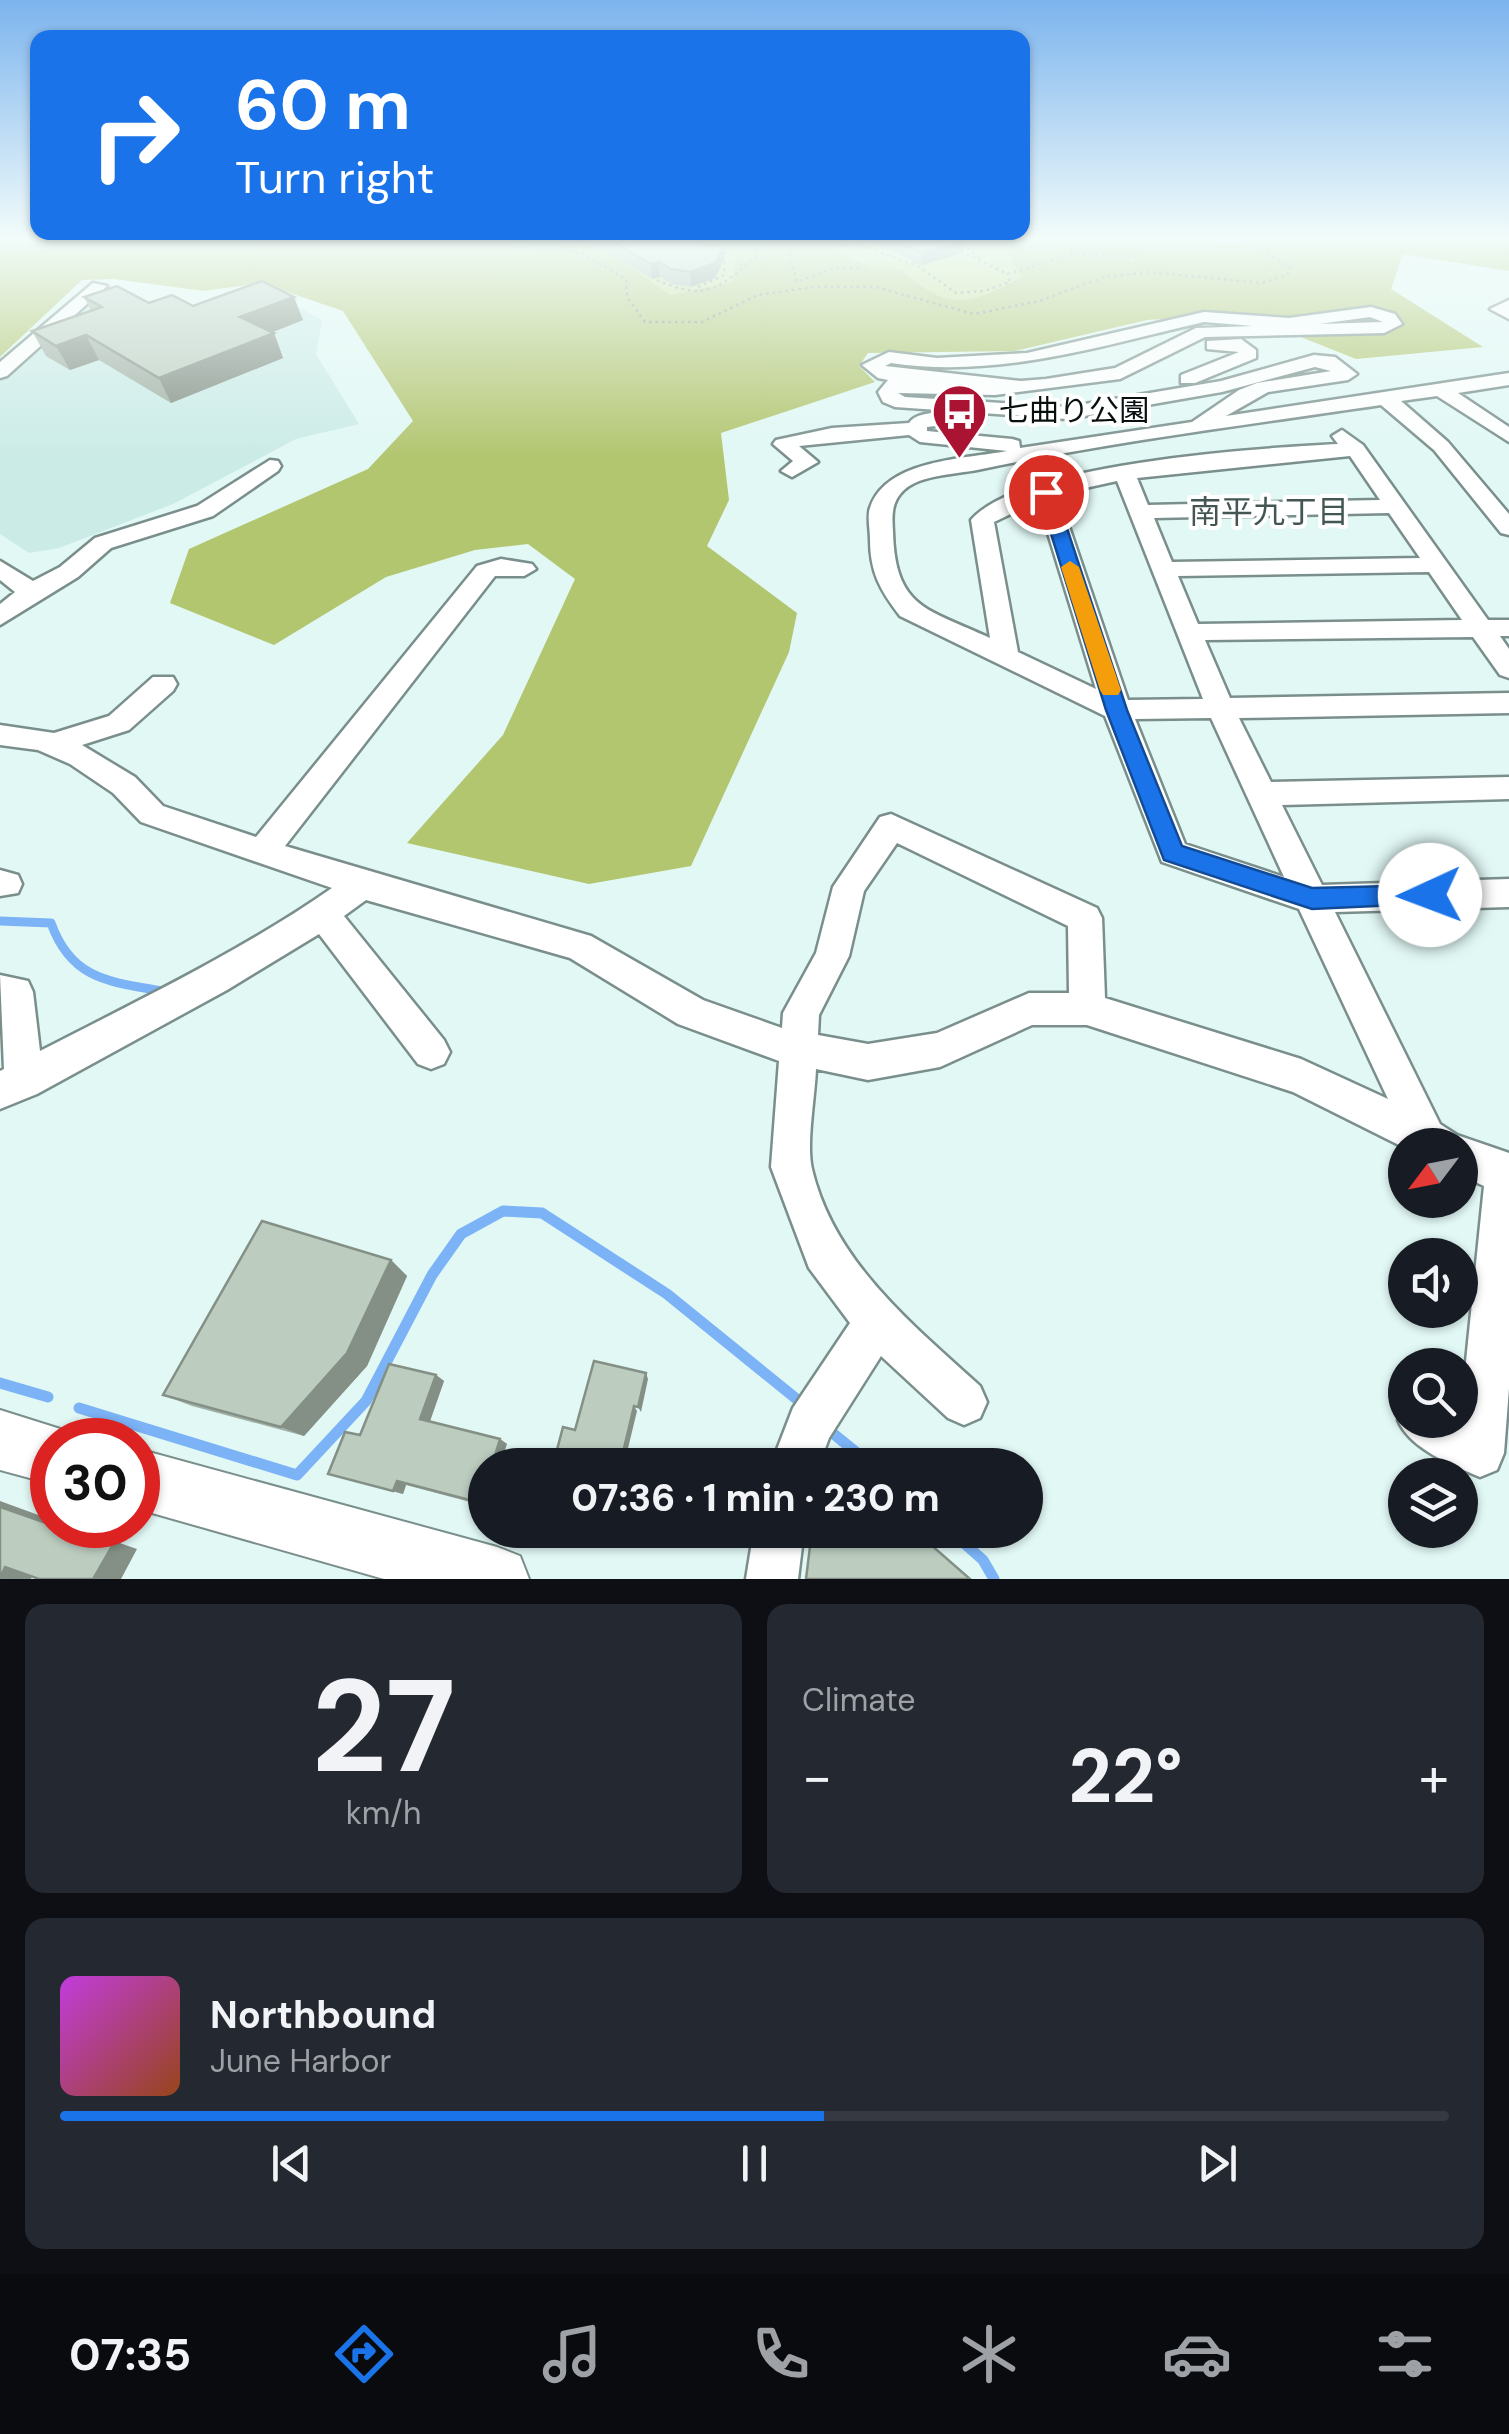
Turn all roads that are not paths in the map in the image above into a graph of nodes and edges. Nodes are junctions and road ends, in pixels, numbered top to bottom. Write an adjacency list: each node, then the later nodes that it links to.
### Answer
1 (70, 311): 3 (street)
2 (1144, 364): 5 (street); 5 (street); 7 (street)
3 (0, 372)
4 (1509, 379): 6 (street)
5 (1021, 387): 10 (street)
6 (1441, 390): 8 (street); 13 (street)
7 (1161, 398): 10 (street); 11 (street)
8 (1386, 399): 9 (street); 21 (street)
9 (1315, 410): 11 (street); 15 (street)
10 (1067, 413): 12 (street)
11 (1196, 428): 14 (street)
12 (916, 429): 14 (street); 17 (street)
13 (1509, 436)
14 (1070, 447): 34 (street)
15 (1356, 448): 18 (street); 22 (street)
16 (270, 466): 29 (street)
17 (792, 471)
18 (1125, 476): 20 (street); 23 (street)
19 (1509, 487): 21 (street)
20 (1046, 492): 34 (street); 38 (street)
21 (1486, 498): 24 (street)
22 (1394, 506): 23 (street); 25 (street)
23 (1140, 512): 28 (street)
24 (1509, 528)
25 (1434, 565): 28 (street); 32 (street)
26 (0, 568): 29 (street)
27 (524, 569): 44 (street)
28 (1163, 569): 33 (street)
29 (31, 592): 30 (street)
30 (0, 617)
31 (1509, 628): 32 (street)
32 (1477, 629): 33 (street); 35 (street)
33 (1189, 632): 39 (street)
34 (1006, 658): 38 (street)
35 (1509, 669)
36 (164, 684): 41 (street)
37 (1509, 703): 39 (street)
38 (1117, 710): 39 (street); 47 (street)
39 (1221, 710): 43 (street)
40 (0, 734): 41 (street)
41 (53, 744): 44 (street)
42 (1509, 788): 43 (street)
43 (1261, 794): 47 (street)
44 (262, 852): 45 (street)
45 (362, 885): 48 (street); 51 (street)
46 (1509, 893): 47 (street)
47 (1312, 899): 55 (street)
48 (322, 914): 52 (street); 53 (street)
49 (0, 991): 53 (street)
50 (1087, 1009): 51 (street); 51 (street); 54 (street)
51 (796, 1046): 58 (street)
52 (431, 1052)
53 (12, 1086)
54 (1405, 1128)
55 (1433, 1128)
56 (1478, 1166): 57 (street)
57 (1506, 1182): 60 (street)
58 (876, 1322): 59 (street); 63 (street)
59 (964, 1402)
60 (1454, 1438)
61 (0, 1440): 62 (main road)
62 (30, 1448)
63 (802, 1448)
64 (160, 1485): 66 (main road)
65 (776, 1548): 68 (street)
66 (408, 1568): 67 (main road)
67 (497, 1579)
68 (772, 1579)

